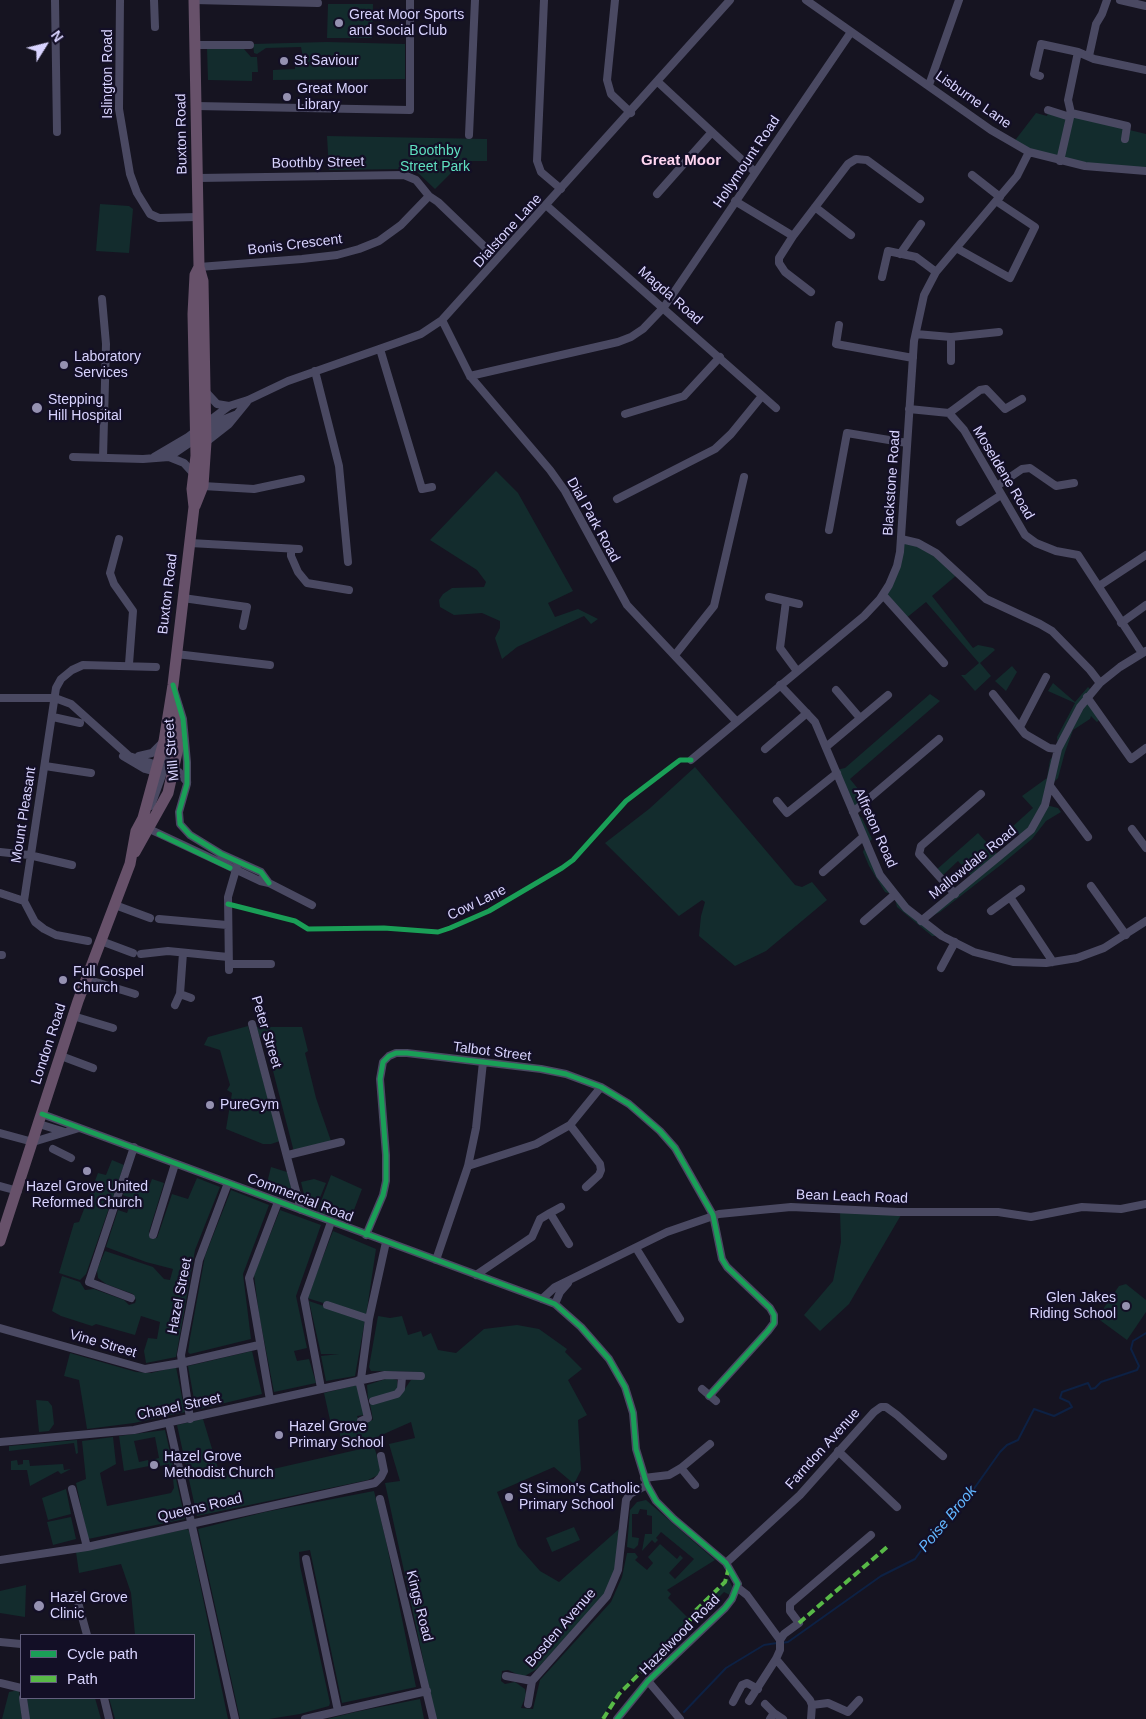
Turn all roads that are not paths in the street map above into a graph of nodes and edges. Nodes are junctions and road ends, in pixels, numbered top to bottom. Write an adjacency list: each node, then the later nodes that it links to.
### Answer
1 (55, 0): 30 (street)
2 (120, 0): 48 (street, Islington Road)
3 (154, 0): 16 (street)
4 (194, 0): 14 (street); 18 (highway, Buxton Road)
5 (410, 0): 26 (street)
6 (475, 0): 32 (street)
7 (544, 0): 40 (street)
8 (615, 0): 28 (street)
9 (730, 0): 24 (street, Dialstone Lane)
10 (806, 0): 17 (street, Lisburne Lane)
11 (959, 0): 25 (street)
12 (1107, 0): 21 (street)
13 (1120, 0): 15 (street)
14 (318, 3)
15 (1146, 6)
16 (155, 27)
17 (851, 32): 25 (street, Lisburne Lane); 37 (street, Hollymount Road)
18 (195, 45): 19 (street); 26 (highway, Buxton Road)
19 (250, 45)
20 (1078, 52): 21 (street); 23 (street); 29 (street)
21 (1089, 56): 22 (street)
22 (1146, 70)
23 (1040, 76)
24 (658, 82): 28 (street, Dialstone Lane); 31 (street)
25 (929, 85): 34 (street, Lisburne Lane)
26 (196, 106): 39 (highway, Buxton Road)
27 (1048, 110): 29 (street)
28 (631, 112): 40 (street, Dialstone Lane)
29 (1070, 115): 33 (street); 35 (street)
30 (57, 132)
31 (712, 132): 37 (street); 41 (street)
32 (469, 135)
33 (1125, 138)
34 (1030, 152): 35 (street, Lisburne Lane); 44 (street, Blackstone Road)
35 (1060, 161): 36 (street, Lisburne Lane)
36 (1146, 171)
37 (755, 172): 45 (street, Hollymount Road)
38 (972, 175): 44 (street)
39 (198, 178): 42 (street, Boothby Street); 48 (highway, Buxton Road)
40 (561, 189): 46 (street, Dialstone Lane)
41 (657, 194)
42 (429, 196): 53 (street); 55 (street, Bonis Crescent)
43 (920, 199): 47 (street)
44 (998, 199): 52 (street, Blackstone Road); 52 (street)
45 (735, 201): 51 (street); 60 (street, Hollymount Road)
46 (547, 206): 60 (street, Magda Road); 61 (street, Dialstone Lane)
47 (815, 207): 50 (street); 51 (street)
48 (197, 217): 55 (highway, Buxton Road)
49 (921, 224): 54 (street)
50 (851, 235)
51 (793, 236): 58 (street)
52 (958, 249): 56 (street, Blackstone Road)
53 (488, 250)
54 (900, 254): 56 (street); 57 (street)
55 (199, 267): 72 (highway, Buxton Road); 81 (highway, Buxton Road)
56 (936, 272): 64 (street, Blackstone Road)
57 (882, 277)
58 (810, 292)
59 (102, 299): 86 (street)
60 (664, 307): 67 (street, Magda Road); 71 (street, Hollymount Road)
61 (442, 320): 66 (street, Dialstone Lane); 71 (street, Dial Park Road)
62 (839, 325): 68 (street)
63 (999, 332): 65 (street)
64 (916, 334): 65 (street); 68 (street, Blackstone Road)
65 (951, 337): 69 (street)
66 (380, 349): 70 (street, Dialstone Lane); 93 (street)
67 (720, 357): 73 (street, Magda Road); 80 (street)
68 (913, 358): 78 (street, Blackstone Road)
69 (951, 361)
70 (315, 371): 75 (street, Dialstone Lane); 103 (street)
71 (470, 376): 116 (street, Dial Park Road)
72 (205, 391): 76 (street); 81 (highway, Buxton Road)
73 (762, 396): 77 (street, Magda Road); 95 (street)
74 (1022, 399): 79 (street)
75 (248, 400): 76 (street, Dialstone Lane); 81 (street, Dialstone Lane)
76 (229, 406): 81 (street, Dialstone Lane)
77 (776, 408)
78 (909, 409): 79 (street); 82 (street, Blackstone Road)
79 (950, 412): 92 (street, Moseldene Road)
80 (625, 414)
81 (201, 435): 83 (street); 85 (street); 87 (highway, Buxton Road); 91 (highway, Buxton Road)
82 (907, 443): 98 (street); 100 (street, Blackstone Road)
83 (169, 456): 85 (street); 87 (street)
84 (73, 457): 86 (street)
85 (154, 457): 86 (street)
86 (103, 458)
87 (193, 473): 96 (highway, Buxton Road)
88 (744, 477): 116 (street)
89 (301, 479): 91 (street)
90 (1074, 483): 92 (street)
91 (203, 486): 96 (highway, Buxton Road)
92 (997, 486): 94 (street, Moseldene Road)
93 (432, 487)
94 (1001, 495): 97 (street); 104 (street, Moseldene Road)
95 (617, 499)
96 (194, 507): 101 (highway, Buxton Road)
97 (960, 522)
98 (828, 530)
99 (119, 539): 118 (street)
100 (901, 539): 106 (street, Blackstone Road); 123 (street)
101 (190, 543): 105 (street); 108 (highway, Buxton Road)
102 (1146, 555): 104 (street)
103 (348, 562)
104 (1099, 586): 112 (street, Moseldene Road)
105 (349, 590)
106 (883, 595): 117 (street); 121 (street, Blackstone Road)
107 (769, 597): 109 (street)
108 (183, 598): 113 (street); 115 (highway, Buxton Road)
109 (786, 601): 110 (street); 121 (street)
110 (799, 604)
111 (1146, 605): 112 (street)
112 (1122, 623): 114 (street, Moseldene Road)
113 (244, 626)
114 (1144, 652): 123 (street, Mallowdale Road)
115 (176, 654): 119 (street); 124 (highway, Buxton Road)
116 (675, 655): 135 (street, Dial Park Road)
117 (944, 663)
118 (129, 664): 120 (street, Mount Pleasant); 131 (street, Mount Pleasant)
119 (270, 665)
120 (156, 666)
121 (797, 671): 125 (street, Blackstone Road)
122 (1046, 677): 137 (street)
123 (1100, 683): 129 (street, Mallowdale Road)
124 (174, 685): 139 (highway, Buxton Road); 148 (highway, Buxton Road); 151 (street, Mill Street)
125 (780, 685): 132 (street, Alfreton Road); 135 (street, Blackstone Road)
126 (836, 690): 134 (street)
127 (993, 694): 137 (street)
128 (888, 695): 134 (street)
129 (1087, 697): 142 (street); 144 (street, Mallowdale Road)
130 (0, 698): 131 (street)
131 (55, 698): 133 (street, Mount Pleasant); 140 (street)
132 (807, 713): 141 (street, Alfreton Road); 143 (street)
133 (53, 717): 136 (street); 147 (street, Mount Pleasant)
134 (860, 718): 141 (street)
135 (736, 721): 146 (street, Blackstone Road)
136 (80, 723)
137 (1020, 727): 144 (street)
138 (939, 739): 155 (street)
139 (164, 741): 145 (street); 148 (highway, Buxton Road)
140 (112, 743): 145 (street); 148 (street)
141 (826, 747): 149 (street, Alfreton Road)
142 (1146, 748)
143 (765, 749)
144 (1058, 749): 152 (street, Mallowdale Road)
145 (129, 756): 148 (street)
146 (691, 760)
147 (45, 766): 150 (street); 162 (street, Mount Pleasant)
148 (163, 769): 151 (street); 156 (highway, Buxton Road); 156 (highway, Buxton Road)
149 (837, 772): 154 (street); 155 (street, Alfreton Road)
150 (91, 774)
151 (187, 784): 163 (street, Mill Street)
152 (1050, 786): 159 (street); 171 (street, Mallowdale Road)
153 (981, 794): 171 (street)
154 (776, 801)
155 (853, 812): 158 (street, Alfreton Road)
156 (144, 824): 165 (street, Mill Street); 175 (highway, London Road)
157 (1132, 829): 160 (street)
158 (863, 837): 166 (street); 172 (street, Alfreton Road)
159 (1088, 837)
160 (1146, 848)
161 (0, 852): 162 (street)
162 (30, 855): 164 (street); 174 (street, Mount Pleasant)
163 (238, 862): 165 (street); 167 (street, Mill Street)
164 (72, 865)
165 (235, 870): 167 (street, Mill Street); 181 (street)
166 (822, 872)
167 (269, 883): 176 (street, Mill Street)
168 (1091, 886): 182 (street)
169 (1021, 889): 173 (street)
170 (0, 893): 174 (street)
171 (955, 894): 179 (street, Mallowdale Road)
172 (894, 895): 178 (street); 179 (street, Alfreton Road)
173 (1010, 897): 177 (street); 187 (street)
174 (24, 901): 183 (street)
175 (115, 905): 181 (street); 184 (highway, London Road)
176 (312, 905)
177 (990, 911)
178 (864, 921)
179 (921, 921): 185 (street, Alfreton Road)
180 (1146, 921): 182 (street, Alfreton Road)
181 (227, 925): 188 (street)
182 (1126, 935): 187 (street, Alfreton Road)
183 (88, 940)
184 (101, 942): 186 (street); 191 (highway, London Road)
185 (955, 942): 187 (street, Alfreton Road); 190 (street)
186 (183, 953): 188 (street); 193 (street)
187 (1053, 962)
188 (229, 964): 189 (street)
189 (272, 964)
190 (941, 968)
191 (86, 979): 192 (street); 196 (highway, London Road)
192 (135, 994)
193 (180, 994): 194 (street); 195 (street)
194 (191, 998)
195 (175, 1005)
196 (73, 1016): 198 (street); 199 (highway, London Road)
197 (252, 1024): 212 (street, Peter Street)
198 (113, 1028)
199 (61, 1056): 201 (street); 203 (highway, London Road)
200 (483, 1062): 202 (street, Talbot Street); 215 (street); 227 (street, Talbot Street)
201 (93, 1068)
202 (601, 1087): 204 (street); 225 (street, Talbot Street)
203 (40, 1119): 205 (street, Commercial Road); 206 (street); 208 (highway, London Road)
204 (570, 1125): 215 (street); 218 (street)
205 (79, 1128): 206 (street); 210 (street, Commercial Road)
206 (67, 1132): 208 (street)
207 (0, 1134): 208 (street)
208 (33, 1142): 219 (highway, London Road)
209 (341, 1142): 212 (street)
210 (134, 1147): 214 (street, Commercial Road); 236 (street)
211 (53, 1150): 213 (street)
212 (288, 1155): 223 (street, Peter Street)
213 (71, 1158)
214 (175, 1164): 216 (street, Commercial Road); 228 (street)
215 (468, 1166): 233 (street)
216 (228, 1183): 220 (street, Commercial Road); 244 (street, Hazel Street)
217 (0, 1186): 219 (street)
218 (586, 1187)
219 (18, 1191): 229 (highway, London Road)
220 (278, 1202): 223 (street, Commercial Road); 243 (street)
221 (1146, 1204): 225 (street, Bean Leach Road)
222 (561, 1207): 224 (street)
223 (301, 1210): 226 (street, Commercial Road)
224 (550, 1213): 231 (street); 234 (street)
225 (714, 1215): 232 (street, Bean Leach Road); 249 (street, Talbot Street)
226 (332, 1222): 227 (street, Commercial Road); 248 (street)
227 (366, 1234): 230 (street, Commercial Road)
228 (152, 1235)
229 (1, 1236)
230 (386, 1242): 233 (street, Commercial Road); 241 (street)
231 (569, 1244)
232 (636, 1248): 235 (street, Bean Leach Road); 240 (street)
233 (436, 1260): 234 (street, Commercial Road)
234 (476, 1275): 237 (street, Commercial Road)
235 (571, 1280): 237 (street, Bean Leach Road); 238 (street, Bean Leach Road)
236 (131, 1298)
237 (542, 1299): 238 (street, Commercial Road)
238 (555, 1304): 261 (street, Commercial Road)
239 (327, 1305): 241 (street)
240 (680, 1318)
241 (369, 1319): 247 (street)
242 (0, 1328): 244 (street, Vine Street)
243 (259, 1346): 244 (street, Vine Street); 250 (street)
244 (181, 1363): 252 (street, Hazel Street)
245 (422, 1376): 246 (street, Chapel Street)
246 (402, 1377): 247 (street, Chapel Street); 251 (street)
247 (360, 1379): 248 (street, Chapel Street); 253 (street)
248 (320, 1388): 250 (street, Chapel Street)
249 (702, 1389)
250 (270, 1400): 252 (street, Chapel Street)
251 (373, 1401)
252 (190, 1419): 254 (street, Chapel Street)
253 (361, 1421)
254 (169, 1423): 255 (street, Chapel Street); 266 (street)
255 (0, 1442)
256 (710, 1444): 260 (street)
257 (838, 1452): 259 (street, Farndon Avenue); 265 (street); 271 (street, Farndon Avenue)
258 (381, 1456): 266 (street, Queens Road)
259 (943, 1456)
260 (681, 1468): 261 (street); 262 (street)
261 (645, 1482): 271 (street, Commercial Road); 280 (street, Bosden Avenue)
262 (695, 1485)
263 (72, 1489): 268 (street)
264 (380, 1499): 285 (street, Kings Road)
265 (897, 1507)
266 (192, 1523): 268 (street, Queens Road); 298 (street)
267 (871, 1535): 277 (street)
268 (86, 1547): 270 (street, Queens Road)
269 (306, 1559): 294 (street)
270 (0, 1560)
271 (726, 1563): 272 (street)
272 (738, 1588): 277 (street); 281 (street, Hazelwood Road)
273 (76, 1595): 274 (street)
274 (87, 1634)
275 (0, 1642): 276 (street)
276 (20, 1644)
277 (780, 1644): 278 (street)
278 (776, 1659): 284 (street); 293 (street)
279 (506, 1676): 280 (street, Bosden Avenue)
280 (532, 1681): 291 (street, Bosden Avenue)
281 (648, 1682): 301 (street, Hazelwood Road); 302 (street)
282 (0, 1683): 283 (street)
283 (20, 1687)
284 (758, 1689): 289 (street); 290 (street)
285 (426, 1691): 294 (street); 300 (street, Kings Road)
286 (23, 1699): 296 (street)
287 (104, 1699): 297 (street)
288 (859, 1700): 293 (street)
289 (749, 1701)
290 (733, 1702)
291 (528, 1704)
292 (765, 1704): 295 (street)
293 (812, 1705): 304 (street)
294 (338, 1711): 299 (street)
295 (772, 1716): 303 (street)
296 (26, 1719)
297 (110, 1719)
298 (235, 1719)
299 (305, 1719)
300 (433, 1719)
301 (617, 1719)
302 (680, 1719)
303 (782, 1719)
304 (811, 1719)

